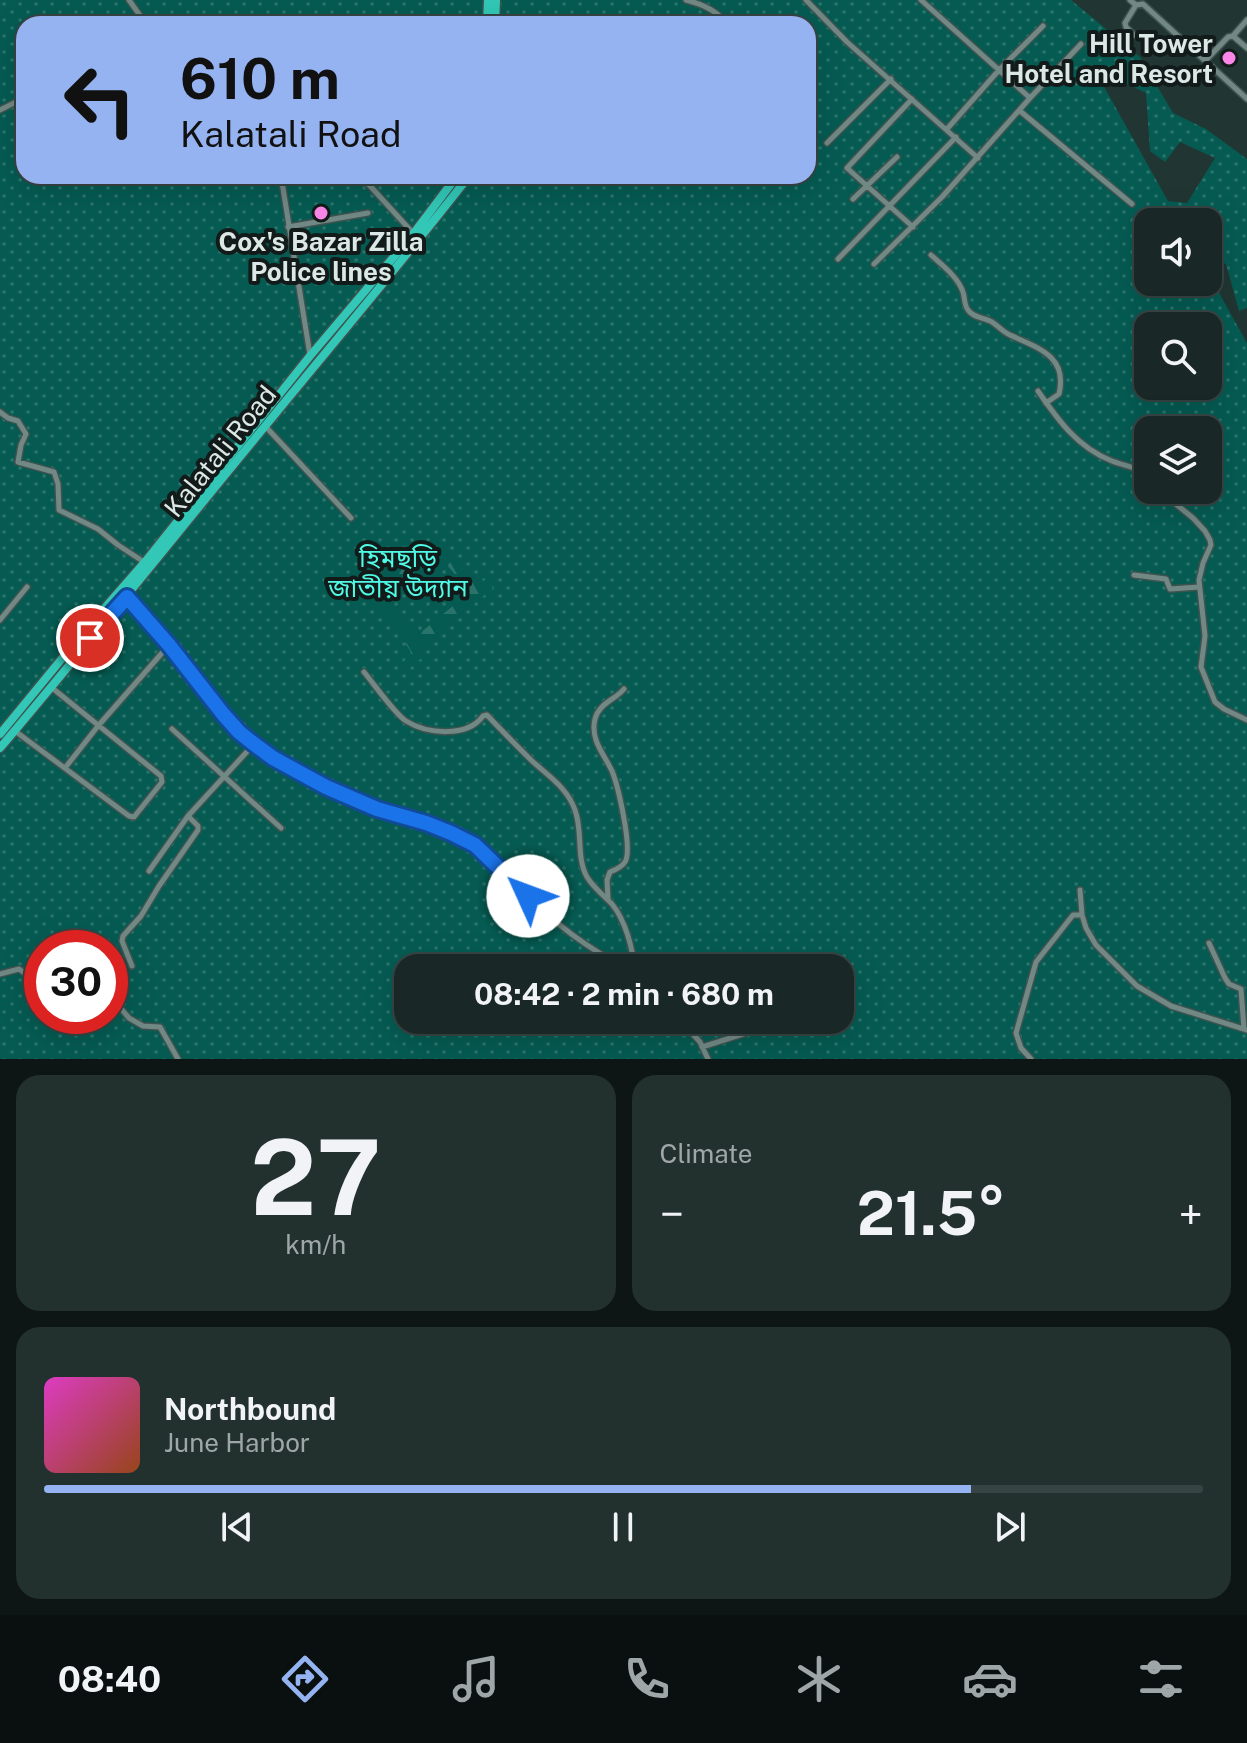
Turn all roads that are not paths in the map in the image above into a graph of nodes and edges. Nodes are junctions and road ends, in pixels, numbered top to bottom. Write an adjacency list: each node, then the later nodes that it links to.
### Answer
1 (686, 0): 5 (street)
2 (806, 0): 14 (street)
3 (921, 0): 13 (street)
4 (1139, 2): 8 (street); 12 (street)
5 (721, 16)
6 (1247, 20): 9 (street)
7 (1043, 26): 13 (street)
8 (1134, 35)
9 (1233, 36): 11 (street); 12 (street)
10 (1081, 44): 15 (street)
11 (1247, 48)
12 (1205, 61): 17 (street)
13 (999, 70): 15 (street); 19 (street)
14 (891, 79): 16 (street); 21 (street)
15 (1030, 98): 18 (street)
16 (912, 99): 19 (street); 28 (street)
17 (1247, 99)
18 (1020, 111): 23 (street); 30 (street)
19 (947, 129): 20 (street)
20 (956, 137): 23 (street); 31 (street)
21 (827, 143)
22 (897, 157): 28 (street)
23 (978, 158): 34 (street)
24 (282, 184): 33 (street)
25 (368, 184): 35 (street)
26 (451, 184): 35 (highway, Kalatali Road)
27 (463, 184): 40 (highway, Kalatali Road)
28 (868, 186): 29 (street); 31 (street)
29 (853, 199)
30 (1132, 204)
31 (889, 206): 34 (street); 37 (street)
32 (368, 213): 33 (street)
33 (288, 227): 41 (street)
34 (913, 227): 38 (street)
35 (414, 233): 39 (highway, Kalatali Road)
36 (931, 255): 43 (street)
37 (838, 259)
38 (874, 264)
39 (322, 342): 40 (highway); 41 (highway, Kalatali Road)
40 (330, 348): 45 (highway, Kalatali Road)
41 (310, 356): 45 (highway, Kalatali Road)
42 (1038, 391): 43 (street)
43 (1046, 403): 46 (street)
44 (0, 412): 49 (street)
45 (262, 423): 48 (street); 49 (highway, Kalatali Road); 53 (highway, Kalatali Road)
46 (1134, 468)
47 (1176, 504): 52 (street)
48 (351, 518)
49 (145, 562): 63 (highway, Kalatali Road)
50 (1134, 575): 52 (street)
51 (27, 587): 54 (street)
52 (1199, 587): 59 (street)
53 (127, 597): 55 (street); 57 (highway, Kalatali Road)
54 (0, 620)
55 (169, 645): 60 (street); 64 (street)
56 (364, 672): 72 (street)
57 (50, 687): 60 (street); 62 (highway, Kalatali Road)
58 (624, 689): 72 (street)
59 (1247, 720)
60 (98, 726): 66 (street); 66 (street)
61 (172, 729): 67 (street)
62 (15, 731): 65 (highway, Kalatali Road); 66 (street)
63 (0, 734)
64 (254, 744): 67 (street); 75 (street)
65 (0, 748)
66 (65, 768)
67 (225, 776): 68 (street); 69 (street)
68 (188, 816): 70 (street); 77 (street)
69 (281, 828)
70 (149, 871)
71 (1080, 890): 73 (street)
72 (608, 900): 76 (street)
73 (1082, 915): 81 (street); 87 (street)
74 (1209, 943): 81 (street)
75 (602, 954)
76 (632, 954)
77 (132, 966)
78 (24, 973): 79 (street)
79 (0, 974)
80 (128, 1017): 85 (street)
81 (1245, 1029)
82 (693, 1034): 84 (street)
83 (743, 1034): 84 (street)
84 (702, 1047): 86 (street)
85 (178, 1059)
86 (708, 1059)
87 (1031, 1059)

